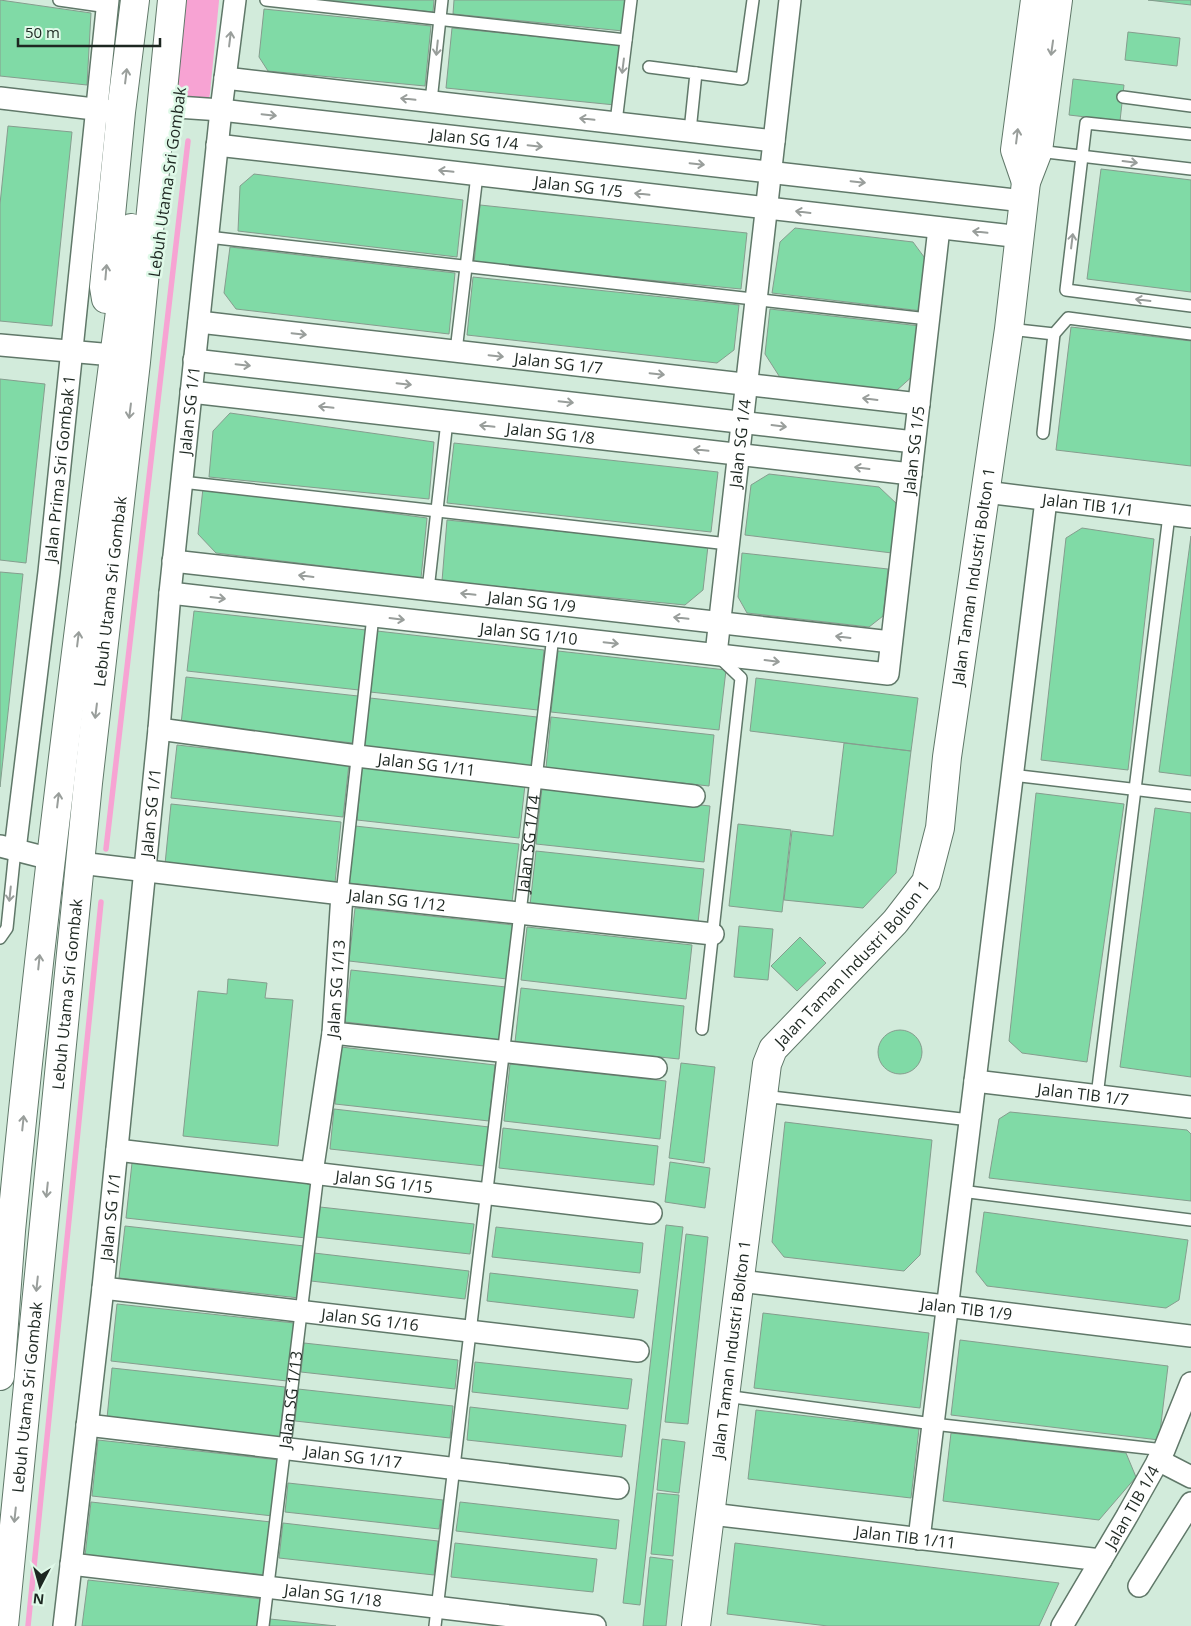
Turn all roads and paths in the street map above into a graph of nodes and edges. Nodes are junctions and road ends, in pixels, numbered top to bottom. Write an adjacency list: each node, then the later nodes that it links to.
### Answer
1 (59, 0): 14 (lane)
2 (135, 0): 25 (street, Lebuh Utama Sri Gombak, one-way to 2)
3 (154, 0): 38 (street, Lebuh Utama Sri Gombak)
4 (172, 0): 38 (street, Lebuh Utama Sri Gombak)
5 (189, 0): 24 (street, Lebuh Utama Sri Gombak)
6 (235, 0): 19 (street, Jalan SG 1/1, one-way to 6)
7 (266, 0): 15 (lane)
8 (442, 0): 15 (lane)
9 (631, 0): 16 (lane)
10 (753, 0): 18 (lane)
11 (790, 0): 30 (street, Jalan SG 1/4)
12 (1035, 0): 37 (street, Jalan Taman Industri Bolton 1, one-way to 12)
13 (1058, 0): 32 (street, Jalan Taman Industri Bolton 1, one-way to 32)
14 (108, 4): 25 (street, Jalan Prima Sri Gombak 1)
15 (440, 19): 16 (lane); 22 (lane, one-way to 22)
16 (626, 40): 27 (lane, one-way to 27)
17 (649, 67): 18 (lane)
18 (696, 72): 28 (lane)
19 (225, 78): 22 (street, Jalan SG 1/4, one-way to 19); 26 (street, Jalan SG 1/1)
20 (1124, 97): 23 (lane)
21 (0, 98): 25 (street)
22 (431, 102): 27 (street, Jalan SG 1/4, one-way to 22)
23 (1191, 106)
24 (177, 107): 26 (street, Jalan SG 1/4); 54 (street, Lebuh Utama Sri Gombak)
25 (109, 110): 52 (street, Jalan Prima Sri Gombak 1); 54 (street, Lebuh Utama Sri Gombak, one-way to 25)
26 (221, 110): 31 (street, Jalan SG 1/1); 35 (street, Jalan SG 1/4, one-way to 35)
27 (616, 122): 28 (street, Jalan SG 1/4)
28 (690, 131): 30 (street, Jalan SG 1/4)
29 (1191, 134): 33 (lane)
30 (774, 141): 35 (street, Jalan SG 1/4)
31 (217, 146): 36 (street, Jalan SG 1/5, one-way to 31); 41 (street, Jalan SG 1/1)
32 (1038, 151): 33 (lane); 37 (street, Jalan Taman Industri Bolton 1)
33 (1082, 156): 34 (lane, one-way to 34); 45 (lane, one-way to 33)
34 (1191, 169)
35 (771, 172): 37 (street, Jalan SG 1/4, one-way to 37); 39 (street, Jalan SG 1/4)
36 (476, 175): 39 (street, Jalan SG 1/5, one-way to 36); 43 (lane)
37 (1025, 192): 42 (street, Jalan Taman Industri Bolton 1)
38 (142, 207): 54 (street, Lebuh Utama Sri Gombak)
39 (767, 208): 40 (street, Jalan SG 1/5, one-way to 39); 44 (street, Jalan SG 1/4)
40 (939, 228): 42 (street, Jalan SG 1/5, one-way to 40); 46 (street, Jalan SG 1/5)
41 (208, 237): 43 (lane); 47 (street, Jalan SG 1/1)
42 (1020, 237): 48 (street, Jalan Taman Industri Bolton 1)
43 (466, 266): 44 (lane); 53 (lane)
44 (756, 299): 46 (lane); 56 (street, Jalan SG 1/4)
45 (1191, 306)
46 (928, 319): 58 (street, Jalan SG 1/5)
47 (199, 322): 53 (street, Jalan SG 1/7, one-way to 53); 55 (street, Jalan SG 1/1)
48 (1009, 329): 49 (lane); 66 (street, Jalan Taman Industri Bolton 1)
49 (1054, 334): 50 (lane); 61 (lane)
50 (1191, 334)
51 (0, 345): 52 (street)
52 (73, 352): 54 (street); 89 (street, Jalan Prima Sri Gombak 1)
53 (456, 352): 56 (street, Jalan SG 1/7, one-way to 56)
54 (124, 359): 90 (street, Lebuh Utama Sri Gombak, one-way to 54); 91 (street, Lebuh Utama Sri Gombak, one-way to 91)
55 (194, 360): 57 (street, Jalan SG 1/1); 60 (street, one-way to 60)
56 (746, 384): 58 (street, Jalan SG 1/7, one-way to 56); 60 (street, Jalan SG 1/4)
57 (191, 392): 59 (street, Jalan SG 1/8, one-way to 57); 65 (street, Jalan SG 1/1)
58 (919, 404): 62 (street, Jalan SG 1/5)
59 (448, 421): 63 (street, Jalan SG 1/8, one-way to 59); 68 (lane)
60 (742, 422): 62 (street, one-way to 62); 63 (street, Jalan SG 1/4)
61 (1043, 434)
62 (914, 442): 64 (street, Jalan SG 1/5)
63 (738, 454): 64 (street, Jalan SG 1/8, one-way to 63); 71 (street, Jalan SG 1/4)
64 (911, 474): 79 (street, Jalan SG 1/5)
65 (182, 482): 68 (lane); 72 (street, Jalan SG 1/1)
66 (985, 492): 67 (street, Jalan TIB 1/1); 102 (street, Jalan Taman Industri Bolton 1)
67 (1046, 500): 69 (street, Jalan TIB 1/1); 84 (street)
68 (437, 511): 71 (lane); 74 (lane)
69 (1169, 515): 70 (street, Jalan TIB 1/1); 86 (lane)
70 (1191, 518)
71 (728, 544): 77 (street, Jalan SG 1/4)
72 (173, 561): 73 (street, Jalan SG 1/9, one-way to 72); 75 (street, Jalan SG 1/1)
73 (376, 584): 74 (street, Jalan SG 1/9); 76 (street)
74 (428, 590): 77 (street, Jalan SG 1/9, one-way to 74)
75 (170, 592): 76 (street, Jalan SG 1/10, one-way to 76); 82 (street, Jalan SG 1/1)
76 (373, 616): 78 (street, Jalan SG 1/10, one-way to 78); 83 (lane)
77 (720, 623): 79 (street, Jalan SG 1/9, one-way to 77); 80 (street, Jalan SG 1/4)
78 (553, 636): 80 (street, Jalan SG 1/10, one-way to 80); 85 (lane, Jalan SG 1/14)
79 (891, 642): 81 (street, Jalan SG 1/5)
80 (716, 654): 81 (street, Jalan SG 1/10, one-way to 81); 95 (lane)
81 (888, 674)
82 (159, 729): 83 (street, Jalan SG 1/11); 92 (street, Jalan SG 1/1)
83 (357, 756): 85 (street, Jalan SG 1/11); 93 (lane)
84 (1012, 775): 86 (lane); 101 (street)
85 (536, 777): 87 (street, Jalan SG 1/11); 94 (lane, Jalan SG 1/14)
86 (1135, 790): 88 (lane); 103 (lane)
87 (694, 796)
88 (1191, 796)
89 (8, 848): 90 (street); 96 (lane, Jalan Prima Sri Gombak 1, one-way to 96)
90 (51, 859): 107 (street, Lebuh Utama Sri Gombak, one-way to 90)
91 (80, 862): 92 (street, Jalan SG 1/12); 115 (street, Lebuh Utama Sri Gombak, one-way to 115)
92 (144, 870): 93 (street, Jalan SG 1/12); 106 (street, Jalan SG 1/1)
93 (342, 894): 94 (street, Jalan SG 1/12); 98 (street, Jalan SG 1/13)
94 (520, 913): 95 (street, Jalan SG 1/12); 99 (lane, Jalan SG 1/14)
95 (713, 934): 97 (lane)
96 (1, 937)
97 (702, 1029)
98 (332, 1034): 99 (street); 108 (street, Jalan SG 1/13)
99 (503, 1052): 100 (street); 111 (lane, Jalan SG 1/14)
100 (656, 1068)
101 (975, 1081): 103 (street, Jalan TIB 1/7); 105 (street)
102 (764, 1096): 105 (lane); 116 (street, Jalan Taman Industri Bolton 1)
103 (1098, 1096): 104 (street, Jalan TIB 1/7)
104 (1191, 1107)
105 (970, 1120): 109 (street)
106 (116, 1150): 108 (street, Jalan SG 1/15); 117 (street, Jalan SG 1/1)
107 (18, 1172): 110 (street); 114 (street, Lebuh Utama Sri Gombak)
108 (315, 1173): 111 (street, Jalan SG 1/15); 120 (lane, Jalan SG 1/13)
109 (961, 1191): 113 (lane); 119 (street)
110 (0, 1193)
111 (486, 1193): 112 (street, Jalan SG 1/15); 121 (lane, Jalan SG 1/14)
112 (651, 1213)
113 (1191, 1220)
114 (6, 1232): 115 (street); 118 (street, Lebuh Utama Sri Gombak)
115 (42, 1236): 142 (street, Lebuh Utama Sri Gombak, one-way to 142)
116 (740, 1281): 119 (street, Jalan TIB 1/9); 126 (street, Jalan Taman Industri Bolton 1)
117 (103, 1288): 120 (street, Jalan SG 1/16); 128 (street, Jalan SG 1/1)
118 (3, 1291): 124 (street, Lebuh Utama Sri Gombak)
119 (947, 1306): 122 (street, Jalan TIB 1/9); 127 (street)
120 (301, 1311): 121 (street, Jalan SG 1/16); 129 (lane, Jalan SG 1/13)
121 (470, 1331): 123 (street, Jalan SG 1/16); 131 (lane, Jalan SG 1/14)
122 (1191, 1336)
123 (638, 1351)
124 (0, 1376)
125 (1191, 1383): 130 (street, Jalan TIB 1/4)
126 (726, 1396): 127 (lane); 135 (street, Jalan Taman Industri Bolton 1)
127 (933, 1424): 130 (lane); 136 (street)
128 (87, 1425): 129 (street, Jalan SG 1/17); 138 (street, Jalan SG 1/1)
129 (285, 1448): 131 (street, Jalan SG 1/17); 140 (lane, Jalan SG 1/13)
130 (1161, 1455): 132 (street); 137 (street, Jalan TIB 1/4)
131 (454, 1468): 133 (street, Jalan SG 1/17); 141 (lane, Jalan SG 1/14)
132 (1191, 1477)
133 (618, 1488)
134 (1191, 1503): 139 (street)
135 (711, 1514): 136 (street, Jalan TIB 1/11); 146 (street, Jalan Taman Industri Bolton 1)
136 (919, 1539): 137 (street, Jalan TIB 1/11)
137 (1101, 1560): 147 (street, Jalan TIB 1/4)
138 (71, 1564): 140 (street, Jalan SG 1/18); 143 (street, Jalan SG 1/1)
139 (1138, 1586)
140 (268, 1587): 141 (street, Jalan SG 1/18); 144 (lane, Jalan SG 1/13)
141 (436, 1617): 145 (street, Jalan SG 1/18)
142 (4, 1626)
143 (64, 1626)
144 (263, 1626)
145 (595, 1626)
146 (696, 1626)
147 (1062, 1626)

